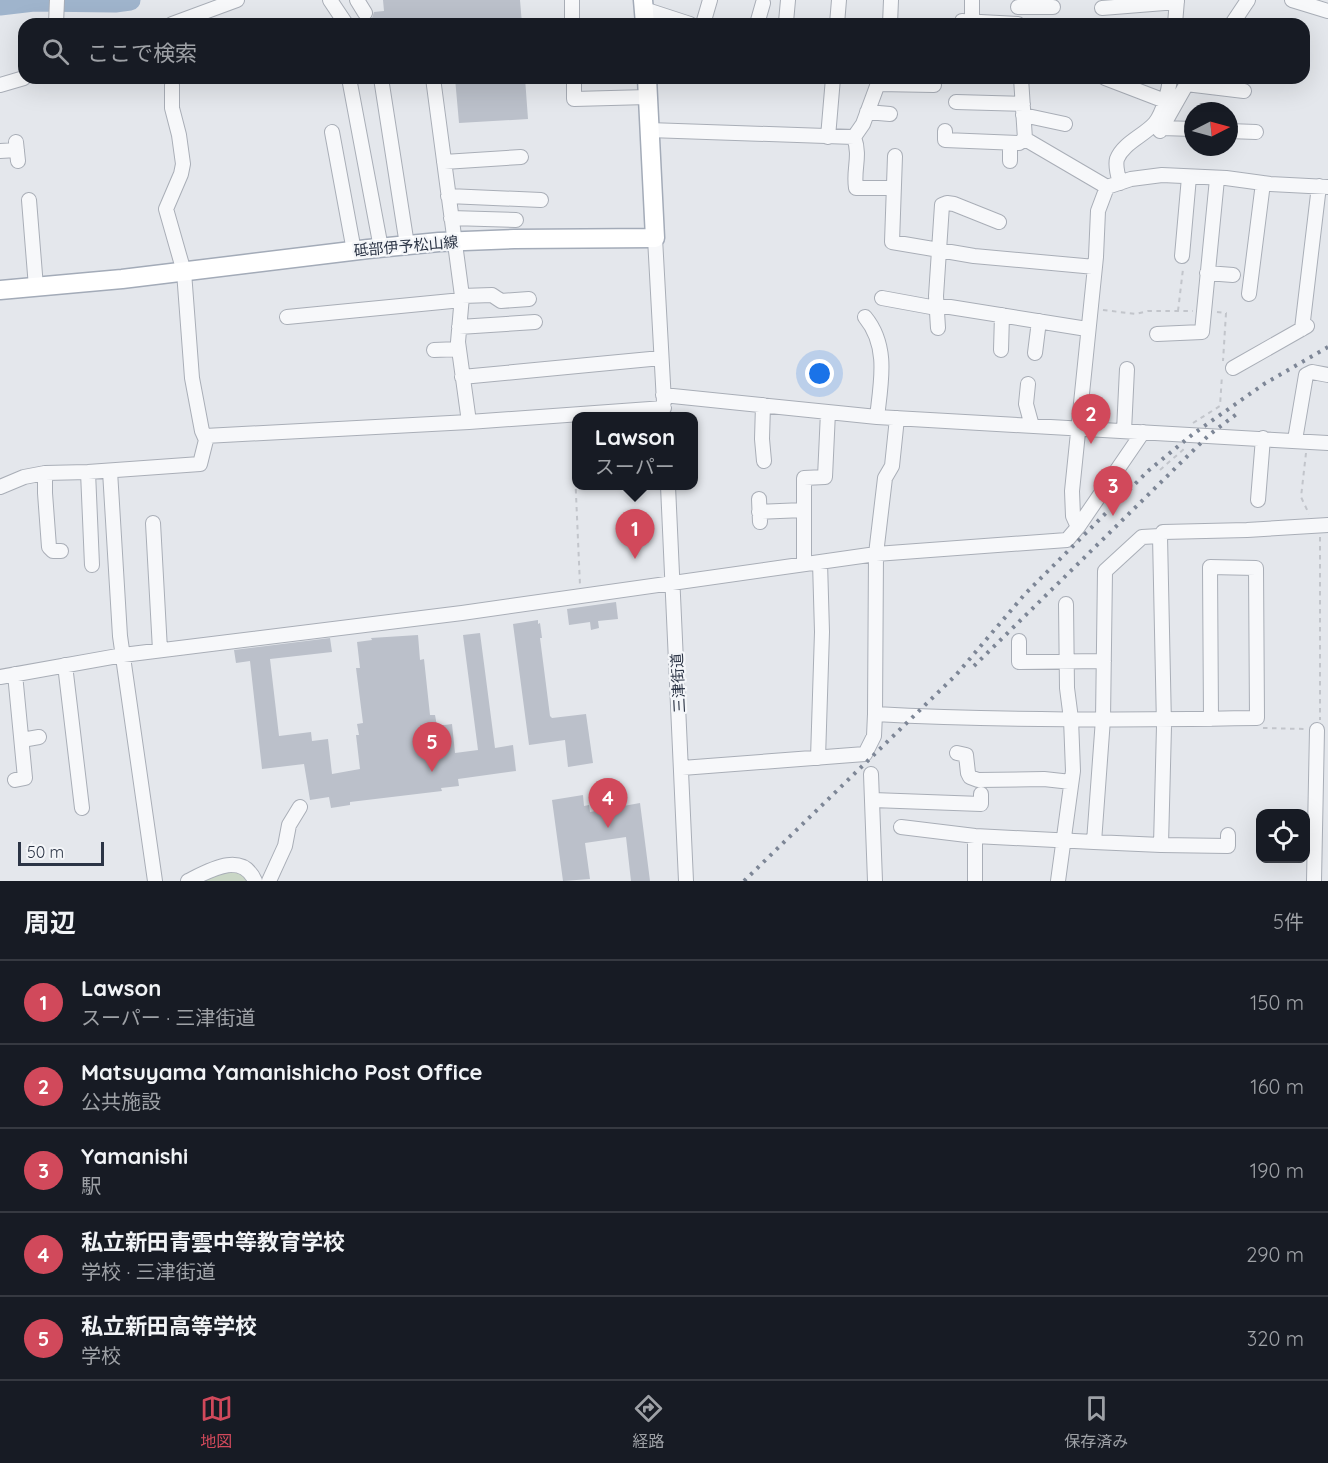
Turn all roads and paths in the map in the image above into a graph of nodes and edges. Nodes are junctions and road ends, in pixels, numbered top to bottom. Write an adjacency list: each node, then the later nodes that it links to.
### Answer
1 (237, 0): 20 (street)
2 (330, 0): 21 (street)
3 (357, 0): 19 (street)
4 (572, 0): 22 (street)
5 (710, 0): 24 (street)
6 (789, 0): 26 (street)
7 (839, 0): 27 (street)
8 (891, 0): 28 (street)
9 (972, 0): 29 (street)
10 (1248, 0): 31 (street)
11 (1292, 0): 18 (street)
12 (1177, 1): 16 (street); 30 (street)
13 (761, 3): 25 (street)
14 (1017, 4): 15 (street)
15 (1053, 7)
16 (1102, 8)
17 (644, 11): 23 (street)
18 (1328, 11)
19 (365, 13)
20 (188, 18)
21 (342, 18)
22 (572, 18)
23 (669, 18)
24 (705, 18)
25 (758, 18)
26 (787, 18)
27 (838, 18)
28 (890, 18)
29 (968, 18)
30 (1176, 18)
31 (1236, 18)
32 (18, 80): 46 (street)
33 (350, 84): 90 (street)
34 (382, 84): 89 (street)
35 (434, 84): 74 (street)
36 (574, 84): 50 (street)
37 (647, 84): 50 (main road)
38 (832, 84): 64 (street)
39 (878, 84): 54 (street)
40 (920, 84): 48 (street)
41 (1021, 84): 53 (street)
42 (1121, 84): 51 (street)
43 (1170, 84): 51 (street)
44 (1186, 84): 57 (street)
45 (1205, 84): 49 (street)
46 (0, 85)
47 (172, 85): 95 (street)
48 (934, 85)
49 (1244, 91)
50 (648, 97): 59 (main road)
51 (1165, 101): 78 (street)
52 (956, 102): 53 (street)
53 (1023, 109): 56 (street); 66 (street)
54 (867, 112): 55 (street); 65 (street)
55 (890, 114)
56 (1065, 124)
57 (1162, 128): 58 (street); 68 (street)
58 (1184, 129)
59 (649, 130): 64 (street); 87 (main road)
60 (945, 131): 67 (street)
61 (1238, 131): 63 (street)
62 (332, 132): 92 (street)
63 (1257, 132)
64 (828, 137): 65 (street)
65 (854, 137): 80 (street)
66 (1025, 139): 67 (street); 78 (street)
67 (1010, 143): 73 (street)
68 (1144, 144)
69 (0, 151): 70 (street)
70 (17, 151)
71 (895, 156): 80 (street)
72 (521, 158): 74 (street)
73 (1010, 161)
74 (444, 162): 81 (street)
75 (1189, 177): 76 (street); 78 (street); 93 (street)
76 (1217, 179): 77 (street); 96 (street)
77 (1263, 183): 79 (street); 100 (street)
78 (1114, 185): 94 (street)
79 (1323, 187): 121 (street)
80 (894, 188): 91 (street)
81 (448, 196): 83 (street); 84 (street)
82 (29, 200): 98 (street)
83 (541, 200)
84 (451, 218): 85 (street); 88 (street)
85 (516, 220)
86 (999, 222): 91 (street)
87 (655, 238): 88 (main road, 砥部伊予松山線); 120 (street)
88 (454, 242): 89 (main road, 砥部伊予松山線); 101 (street)
89 (407, 245): 90 (main road, 砥部伊予松山線)
90 (381, 248): 92 (main road, 砥部伊予松山線)
91 (940, 250): 94 (street); 104 (street)
92 (354, 251): 95 (main road, 砥部伊予松山線)
93 (1182, 256): 105 (path)
94 (1095, 267): 113 (street)
95 (184, 272): 98 (main road, 砥部伊予松山線); 140 (street)
96 (1207, 273): 97 (street); 114 (street)
97 (1233, 275)
98 (36, 287): 99 (main road, 砥部伊予松山線)
99 (0, 290)
100 (1249, 294)
101 (462, 298): 103 (street); 106 (street); 111 (street)
102 (882, 298): 104 (street)
103 (530, 299)
104 (937, 307): 107 (street); 112 (street)
105 (1178, 311)
106 (294, 312)
107 (1002, 315): 109 (street); 118 (street)
108 (865, 317): 132 (street)
109 (1039, 321): 113 (street); 119 (street)
110 (535, 322): 111 (street)
111 (459, 327): 116 (street)
112 (938, 328)
113 (1087, 329): 136 (street)
114 (1157, 333)
115 (1245, 345): 121 (street)
116 (459, 349): 117 (street); 125 (street)
117 (434, 350)
118 (1001, 350)
119 (1035, 353)
120 (661, 358): 125 (street); 128 (street)
121 (1249, 359): 122 (street)
122 (1233, 368)
123 (1127, 369): 137 (street)
124 (1328, 375): 142 (street)
125 (462, 377): 134 (street)
126 (1028, 384): 135 (street)
127 (763, 405): 128 (street); 130 (street); 144 (street)
128 (664, 406): 129 (street)
129 (596, 412)
130 (828, 412): 132 (street); 153 (street)
131 (572, 414): 134 (street)
132 (877, 417): 133 (street)
133 (897, 418): 135 (street); 160 (street)
134 (469, 422): 140 (street)
135 (1032, 426): 136 (street)
136 (1080, 428): 137 (street); 157 (street)
137 (1124, 430): 138 (street)
138 (1143, 432): 139 (street); 157 (street)
139 (1201, 435): 141 (street); 145 (path)
140 (205, 436): 146 (street)
141 (1263, 438): 142 (street); 152 (street)
142 (1301, 440): 143 (street); 156 (path)
143 (1328, 443)
144 (764, 461)
145 (1160, 470)
146 (110, 471): 147 (street); 169 (street)
147 (88, 472): 148 (street); 163 (street)
148 (45, 473): 149 (street); 159 (street)
149 (0, 487)
150 (576, 490): 165 (path)
151 (668, 490): 164 (street, 三津街道)
152 (1258, 500)
153 (804, 510): 154 (street); 162 (street)
154 (759, 511)
155 (153, 523): 168 (street)
156 (1321, 525): 158 (street); 180 (path)
157 (1078, 527): 160 (street)
158 (1160, 536): 171 (street); 178 (street)
159 (61, 551)
160 (876, 554): 161 (street); 175 (street)
161 (820, 562): 162 (street); 184 (street)
162 (804, 564): 164 (street)
163 (93, 565)
164 (673, 582): 165 (street); 185 (street, 三津街道)
165 (581, 596): 168 (street)
166 (1066, 604): 170 (street)
167 (1019, 641): 170 (street)
168 (160, 650): 169 (street)
169 (123, 655): 172 (street); 199 (street)
170 (1067, 661): 171 (street); 176 (street)
171 (1104, 661): 177 (street)
172 (65, 665): 173 (street); 192 (street)
173 (15, 674): 174 (street); 182 (street)
174 (0, 676)
175 (875, 714): 176 (street); 184 (street)
176 (1071, 719): 177 (street); 188 (street)
177 (1103, 719): 178 (street); 197 (street)
178 (1164, 719): 179 (street); 198 (street)
179 (1211, 719): 179 (street)
180 (1318, 730): 207 (street)
181 (39, 737): 182 (street)
182 (22, 740): 187 (street)
183 (957, 753): 188 (street)
184 (818, 758): 185 (street)
185 (682, 768): 203 (street, 三津街道)
186 (871, 774): 190 (street)
187 (15, 780)
188 (1071, 782): 196 (street)
189 (981, 794): 190 (street)
190 (873, 800): 204 (street)
191 (300, 807): 202 (street)
192 (82, 808)
193 (901, 827): 195 (street)
194 (1228, 835): 198 (street)
195 (975, 836): 196 (street); 205 (street)
196 (1064, 840): 197 (street); 206 (street)
197 (1094, 842): 198 (street)
198 (1161, 845)
199 (154, 881)
200 (188, 881): 201 (street)
201 (255, 881)
202 (269, 881)
203 (686, 881)
204 (875, 881)
205 (975, 881)
206 (1058, 881)
207 (1314, 881)

